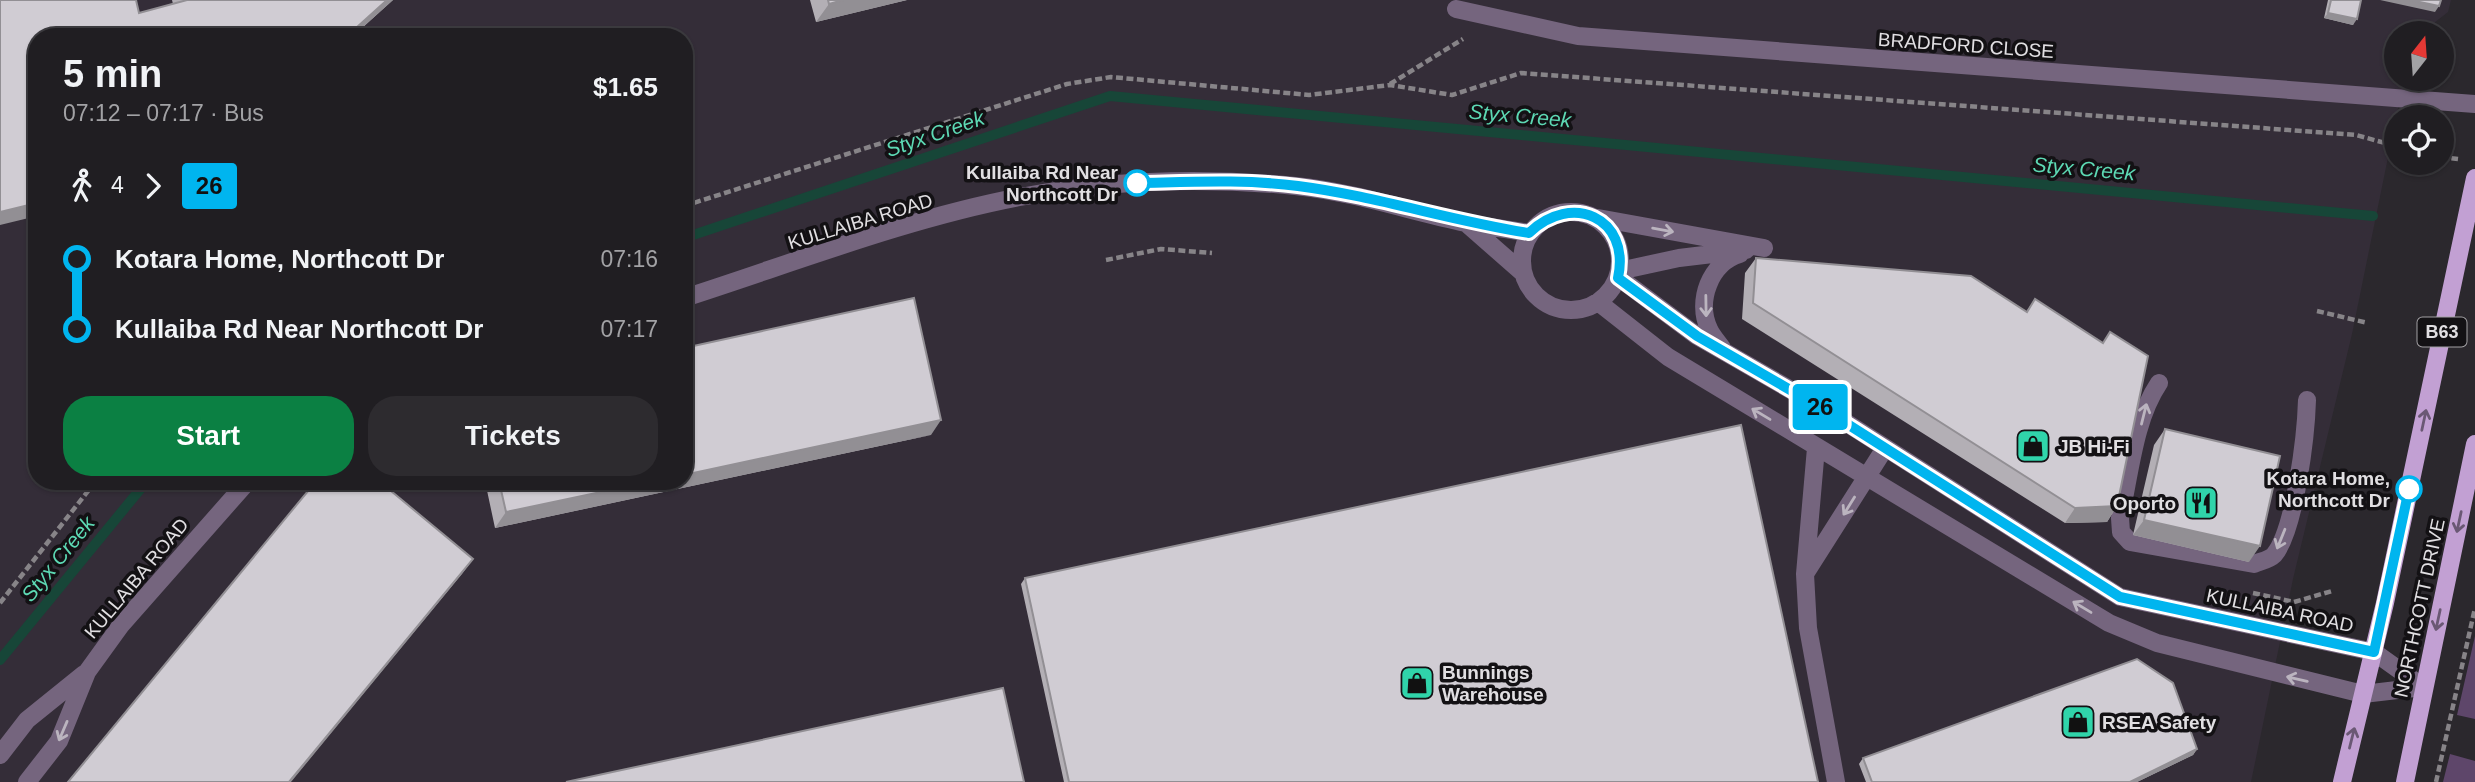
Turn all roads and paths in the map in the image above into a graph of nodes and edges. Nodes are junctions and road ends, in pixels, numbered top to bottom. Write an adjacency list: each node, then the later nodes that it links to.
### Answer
1 (1456, 9): 2 (street, BRADFORD CLOSE)
2 (1499, 18): 3 (path); 4 (street, BRADFORD CLOSE)
3 (1390, 85): 5 (path); 7 (path)
4 (2475, 104)
5 (2384, 143)
6 (2475, 178): 34 (main road, NORTHCOTT DRIVE / B63, one-way to 6)
7 (693, 203)
8 (1596, 218): 10 (street); 11 (street, one-way to 11); 15 (street)
9 (1466, 223): 10 (street, KULLAIBA ROAD); 14 (street, KULLAIBA ROAD); 16 (street, KULLAIBA ROAD)
10 (1529, 233): 14 (street)
11 (1763, 248): 15 (street); 20 (street, one-way to 20)
12 (1212, 253): 13 (path)
13 (1106, 260)
14 (1523, 273): 17 (street, KULLAIBA ROAD)
15 (1618, 274): 17 (street); 20 (street, KULLAIBA ROAD)
16 (693, 295)
17 (1598, 302): 24 (street, one-way to 17)
18 (2317, 311): 19 (path)
19 (2368, 323)
20 (1725, 352): 25 (street, KULLAIBA ROAD)
21 (2159, 383): 22 (street, one-way to 21)
22 (2307, 400)
23 (2475, 443): 36 (main road, NORTHCOTT DRIVE, one-way to 36)
24 (1816, 448): 26 (street); 29 (street)
25 (1885, 448): 26 (street); 34 (street, KULLAIBA ROAD)
26 (1867, 478): 29 (street, one-way to 29); 37 (street, one-way to 26)
27 (89, 490): 32 (path)
28 (240, 490): 35 (street, KULLAIBA ROAD)
29 (1805, 574): 40 (street)
30 (2244, 591): 31 (path)
31 (2332, 591)
32 (0, 603)
33 (2475, 608): 43 (path)
34 (2374, 652): 36 (street, KULLAIBA ROAD); 37 (main road, NORTHCOTT DRIVE / B63)
35 (87, 672): 38 (street, KULLAIBA ROAD); 39 (street, KULLAIBA ROAD, one-way to 39)
36 (2423, 687): 37 (street); 42 (main road, NORTHCOTT DRIVE)
37 (2363, 694): 41 (main road, NORTHCOTT DRIVE / B63, one-way to 37)
38 (0, 755)
39 (27, 782)
40 (1836, 782)
41 (2342, 782)
42 (2405, 782)
43 (2436, 782)

